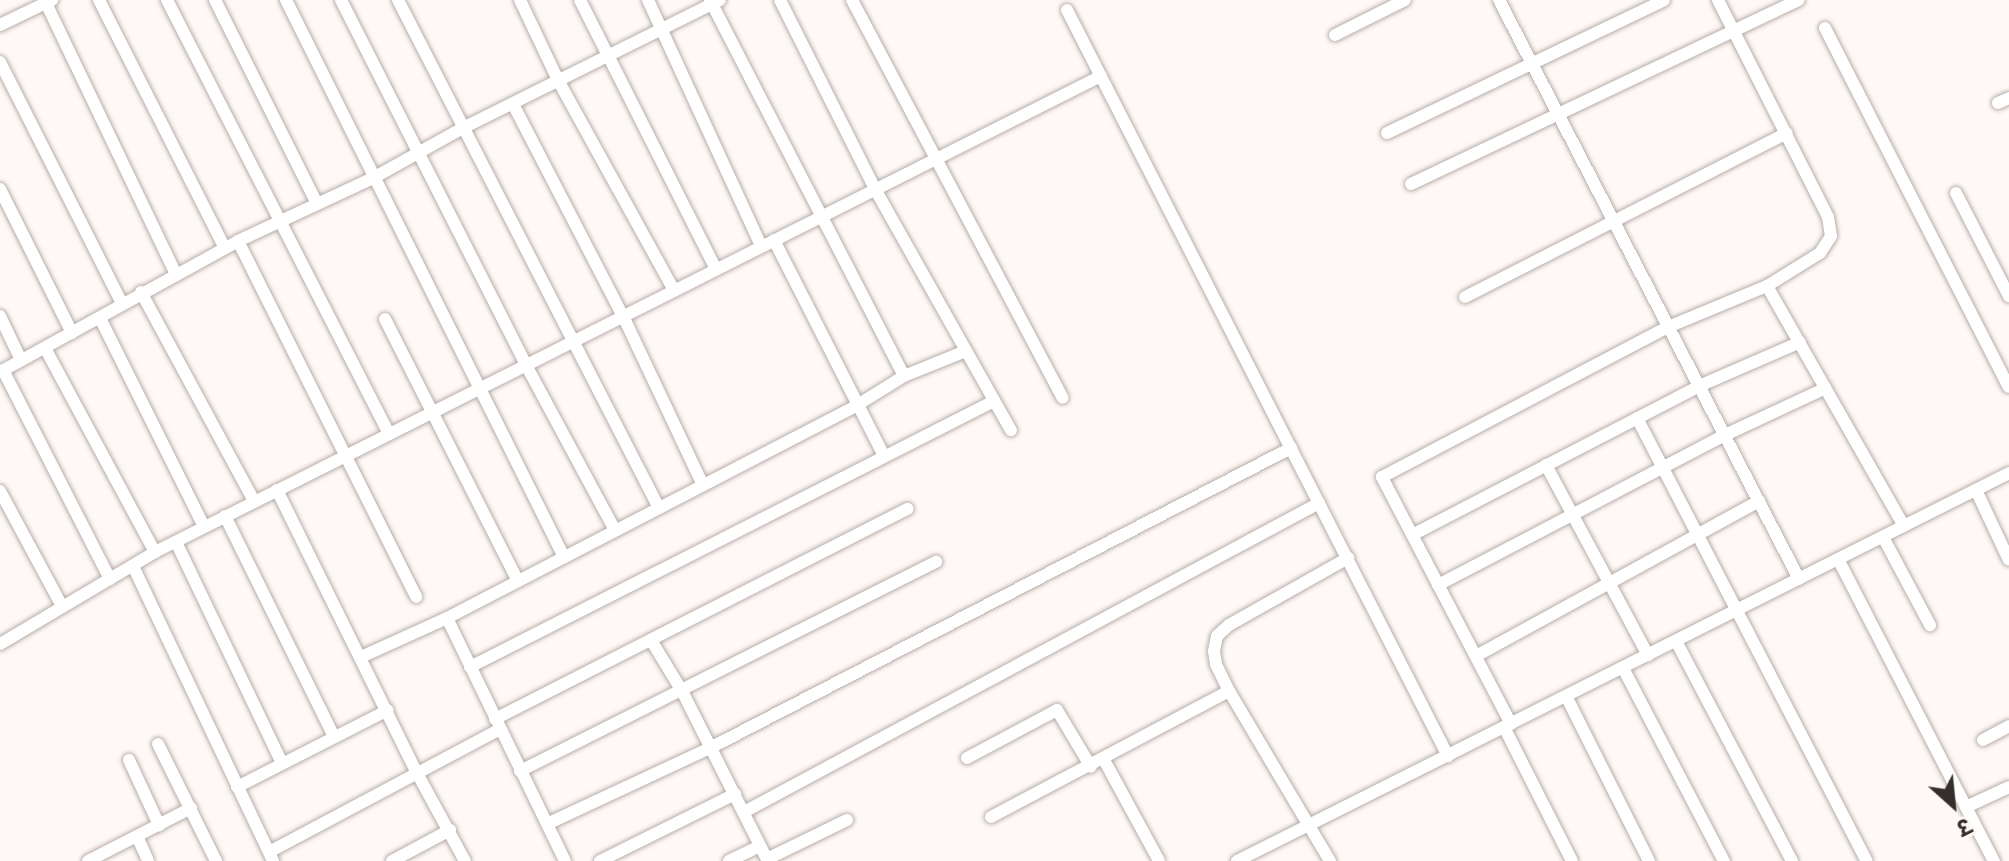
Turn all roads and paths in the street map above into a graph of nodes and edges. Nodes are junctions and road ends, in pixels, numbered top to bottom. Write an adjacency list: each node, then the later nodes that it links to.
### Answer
1 (99, 0): 49 (street)
2 (167, 0): 44 (street)
3 (215, 0): 42 (street)
4 (286, 0): 37 (street)
5 (341, 0): 35 (street)
6 (398, 0): 32 (street)
7 (520, 0): 29 (street)
8 (580, 0): 25 (street)
9 (648, 0): 21 (street)
10 (780, 0): 40 (street)
11 (852, 0): 36 (street)
12 (1405, 0): 24 (street)
13 (1499, 0): 27 (street)
14 (1664, 0): 27 (street)
15 (1718, 0): 23 (street)
16 (1798, 0): 23 (street)
17 (714, 1): 21 (street); 43 (street)
18 (44, 2): 20 (street); 51 (street)
19 (1067, 10): 28 (street)
20 (0, 25)
21 (662, 28): 25 (street); 48 (street)
22 (1825, 28): 73 (street)
23 (1734, 30): 31 (street); 34 (street)
24 (1335, 35)
25 (608, 56): 29 (street); 50 (street)
26 (0, 62): 57 (street)
27 (1531, 65): 31 (street); 33 (street)
28 (1101, 76): 36 (street); 84 (street)
29 (559, 82): 30 (street); 53 (street)
30 (514, 106): 32 (street); 59 (street)
31 (1558, 116): 38 (street); 45 (street)
32 (463, 128): 35 (street); 64 (street)
33 (1387, 133)
34 (1787, 133): 45 (street); 52 (street)
35 (419, 155): 37 (street); 69 (street)
36 (935, 159): 40 (street); 76 (street)
37 (373, 178): 42 (street); 74 (street)
38 (1411, 184)
39 (0, 189): 63 (street)
40 (875, 189): 43 (street); 67 (street)
41 (1956, 193): 55 (street)
42 (317, 204): 44 (street)
43 (821, 216): 46 (street); 71 (street)
44 (280, 222): 47 (street); 82 (street)
45 (1613, 222): 56 (street); 62 (street)
46 (774, 240): 48 (street); 78 (street)
47 (238, 241): 49 (street); 85 (street)
48 (761, 246): 50 (street)
49 (225, 248): 51 (street)
50 (716, 269): 53 (street)
51 (176, 274): 54 (street)
52 (1767, 286): 62 (street); 65 (street)
53 (674, 290): 59 (street)
54 (141, 292): 57 (street); 94 (street)
55 (2009, 296)
56 (1465, 297)
57 (122, 304): 60 (street)
58 (0, 316): 68 (street)
59 (623, 316): 64 (street); 90 (street)
60 (100, 318): 63 (street); 102 (street)
61 (385, 319): 79 (street)
62 (1668, 327): 72 (street); 105 (street)
63 (72, 333): 66 (street)
64 (574, 340): 69 (street); 97 (street)
65 (1800, 342): 72 (street); 75 (street)
66 (45, 348): 68 (street); 108 (street)
67 (966, 351): 71 (street); 77 (street)
68 (21, 360): 70 (street)
69 (526, 365): 74 (street); 103 (street)
70 (2, 371): 115 (street)
71 (904, 376): 78 (street)
72 (1699, 386): 80 (street); 83 (street)
73 (2009, 387)
74 (479, 388): 79 (street); 109 (street)
75 (1826, 388): 83 (street); 101 (street)
76 (1063, 398)
77 (994, 401): 81 (street); 86 (street)
78 (859, 404): 86 (street); 90 (street)
79 (432, 412): 82 (street); 117 (street)
80 (1637, 418): 87 (street); 88 (street)
81 (1011, 430)
82 (389, 433): 85 (street)
83 (1725, 435): 88 (street); 95 (street)
84 (1291, 448): 96 (street); 143 (street)
85 (347, 454): 91 (street); 120 (street)
86 (884, 456): 131 (street)
87 (1546, 465): 99 (street); 105 (street)
88 (1663, 467): 99 (street); 104 (street)
89 (2009, 473): 92 (street)
90 (703, 485): 97 (street)
91 (277, 490): 94 (street); 130 (street)
92 (1976, 490): 101 (street); 112 (street)
93 (0, 491): 121 (street)
94 (254, 501): 100 (street)
95 (1759, 501): 104 (street); 116 (street)
96 (1319, 503): 110 (street); 157 (street)
97 (659, 508): 103 (street)
98 (908, 509): 125 (street)
99 (1574, 514): 118 (street); 119 (street)
100 (225, 516): 102 (street); 140 (street)
101 (1904, 526): 106 (street)
102 (204, 527): 107 (street)
103 (615, 530): 109 (street)
104 (1699, 534): 118 (street); 122 (street)
105 (1412, 535): 119 (street)
106 (1883, 537): 111 (street); 124 (street)
107 (176, 542): 108 (street); 148 (street)
108 (155, 552): 114 (street)
109 (564, 557): 117 (street)
110 (1348, 558): 134 (street); 144 (street)
111 (1838, 559): 116 (street); 155 (street)
112 (2009, 560)
113 (936, 562): 133 (street)
114 (133, 566): 115 (street); 152 (street)
115 (110, 579): 121 (street)
116 (1799, 579): 122 (street)
117 (518, 581): 123 (street)
118 (1609, 581): 128 (street); 129 (street)
119 (1438, 585): 129 (street)
120 (416, 597)
121 (62, 606): 127 (street)
122 (1739, 609): 126 (street); 183 (street)
123 (447, 618): 130 (street); 131 (street)
124 (1930, 625)
125 (651, 640): 133 (street); 137 (street)
126 (1676, 641): 128 (street); 182 (street)
127 (0, 644)
128 (1648, 655): 132 (street)
129 (1476, 656): 138 (street)
130 (361, 657): 136 (street)
131 (470, 667): 137 (street)
132 (1623, 668): 135 (street); 181 (street)
133 (682, 691): 143 (street); 150 (street)
134 (1229, 691): 147 (street); 162 (street)
135 (1566, 696): 138 (street); 180 (street)
136 (388, 710): 140 (street); 151 (street)
137 (498, 724): 150 (street); 151 (street)
138 (1508, 726): 144 (street); 179 (street)
139 (2009, 726): 141 (street)
140 (334, 737): 148 (street)
141 (1983, 740)
142 (158, 744): 156 (street)
143 (710, 748): 154 (street); 160 (street)
144 (1448, 756): 162 (street)
145 (967, 758): 149 (street)
146 (129, 760): 161 (street)
147 (1104, 760): 149 (street); 176 (street)
148 (282, 763): 152 (street)
149 (1091, 767): 158 (street)
150 (520, 771): 160 (street)
151 (417, 773): 163 (street); 166 (street)
152 (237, 787): 166 (street)
153 (2009, 787): 155 (street)
154 (735, 794): 157 (street); 174 (street)
155 (1966, 807): 184 (street)
156 (191, 808): 161 (street); 170 (street)
157 (744, 812): 165 (street)
158 (991, 817)
159 (847, 820): 167 (street)
160 (547, 824): 173 (street)
161 (159, 825): 164 (street)
162 (1310, 826): 177 (street); 178 (street)
163 (450, 830): 171 (street); 172 (street)
164 (137, 836): 168 (street); 169 (street)
165 (760, 846): 167 (street); 175 (street)
166 (271, 856)
167 (767, 860)
168 (88, 861)
169 (148, 861)
170 (216, 861)
171 (392, 861)
172 (465, 861)
173 (565, 861)
174 (600, 861)
175 (729, 861)
176 (1159, 861)
177 (1237, 861)
178 (1330, 861)
179 (1572, 861)
180 (1649, 861)
181 (1724, 861)
182 (1792, 861)
183 (1867, 861)
184 (1994, 861)

